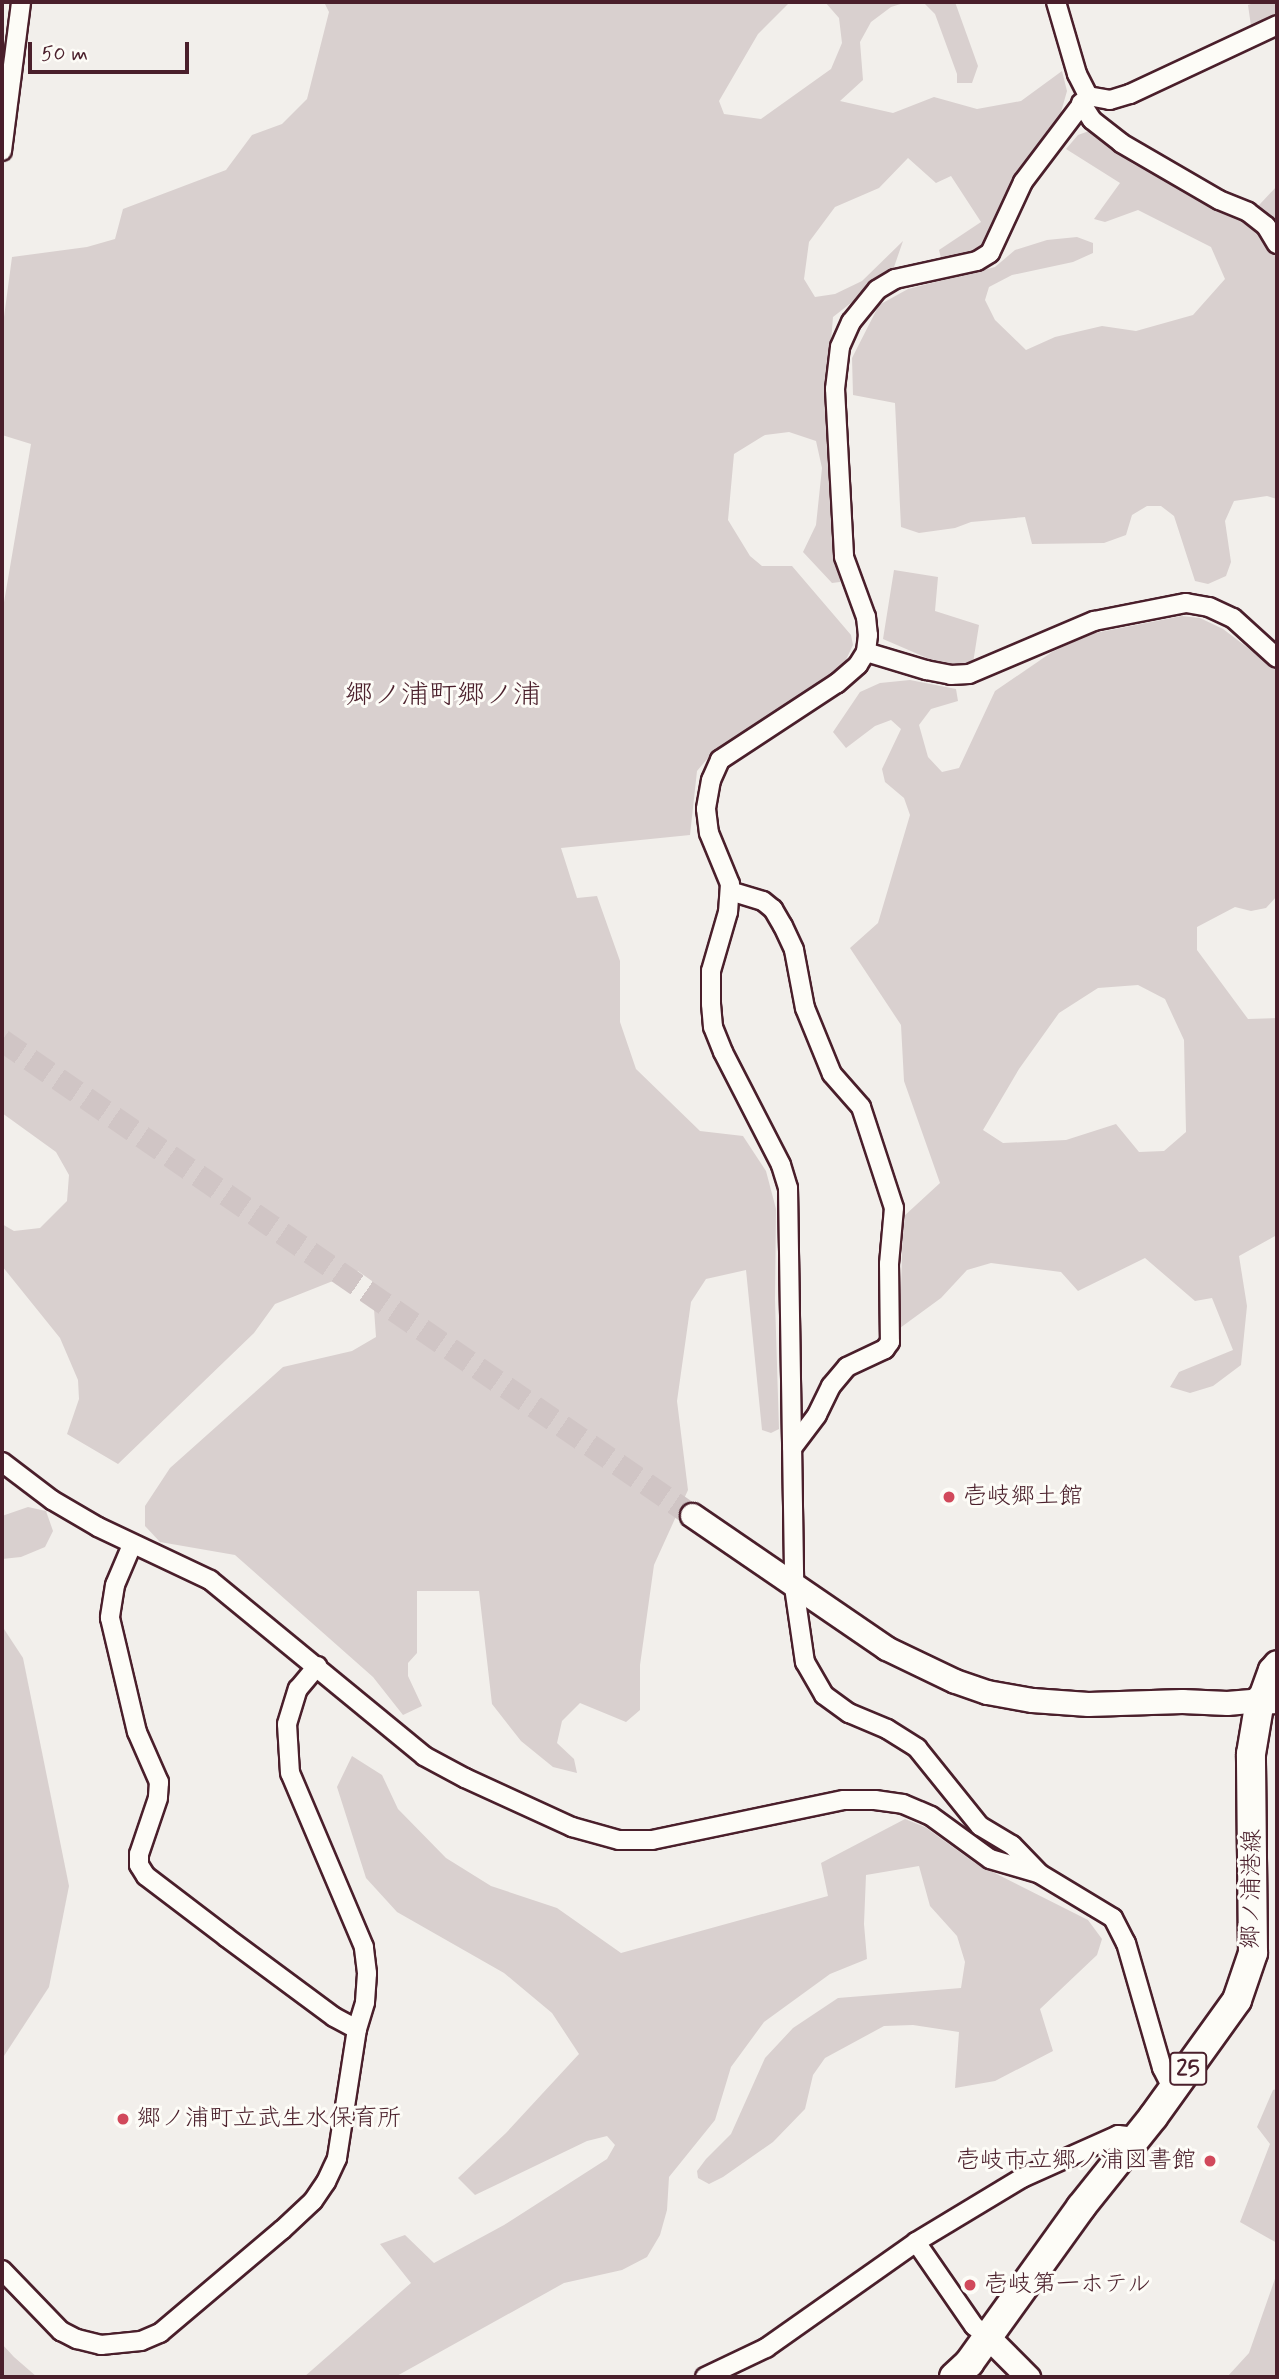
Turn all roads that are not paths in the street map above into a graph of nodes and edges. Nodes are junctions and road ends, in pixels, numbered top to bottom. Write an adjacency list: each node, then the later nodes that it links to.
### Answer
1 (22, 2): 5 (street)
2 (1056, 2): 4 (street)
3 (1277, 25): 4 (street)
4 (1085, 99): 6 (street); 7 (street)
5 (2, 151)
6 (1277, 244)
7 (866, 652): 8 (street); 9 (street)
8 (1277, 658)
9 (730, 891): 10 (street); 10 (street)
10 (792, 1448): 14 (street)
11 (2, 1462): 13 (street)
12 (692, 1515): 14 (street)
13 (132, 1545): 16 (street); 19 (street)
14 (794, 1587): 17 (street); 18 (street)
15 (1277, 1663): 17 (main road)
16 (317, 1666): 18 (street); 19 (street)
17 (1269, 1699): 20 (main road, 郷ノ浦港線 / 25)
18 (1040, 1874): 20 (street)
19 (357, 2029): 23 (street)
20 (1173, 2090): 21 (main road, 郷ノ浦港線 / 25)
21 (1138, 2137): 22 (street); 24 (main road, 郷ノ浦港線 / 25)
22 (916, 2242): 24 (street); 25 (street)
23 (2, 2270)
24 (988, 2337): 26 (main road, 郷ノ浦港線 / 25); 27 (street)
25 (705, 2377)
26 (954, 2377)
27 (1028, 2377)

